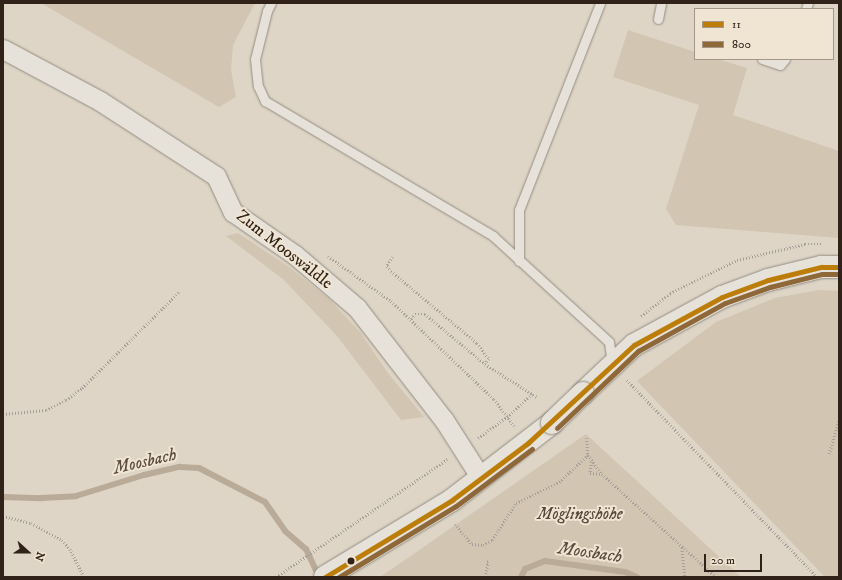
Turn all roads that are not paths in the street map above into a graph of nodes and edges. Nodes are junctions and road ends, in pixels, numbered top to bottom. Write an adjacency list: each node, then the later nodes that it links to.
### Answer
1 (272, 3): 8 (lane)
2 (600, 3): 8 (lane)
3 (661, 3): 4 (lane)
4 (658, 19)
5 (3, 49): 11 (street, Zum Mooswäldle)
6 (765, 60): 7 (lane)
7 (784, 60)
8 (519, 261): 10 (lane)
9 (839, 267): 10 (street)
10 (618, 372): 11 (street, bridge)
11 (482, 478): 12 (street)
12 (326, 577)

